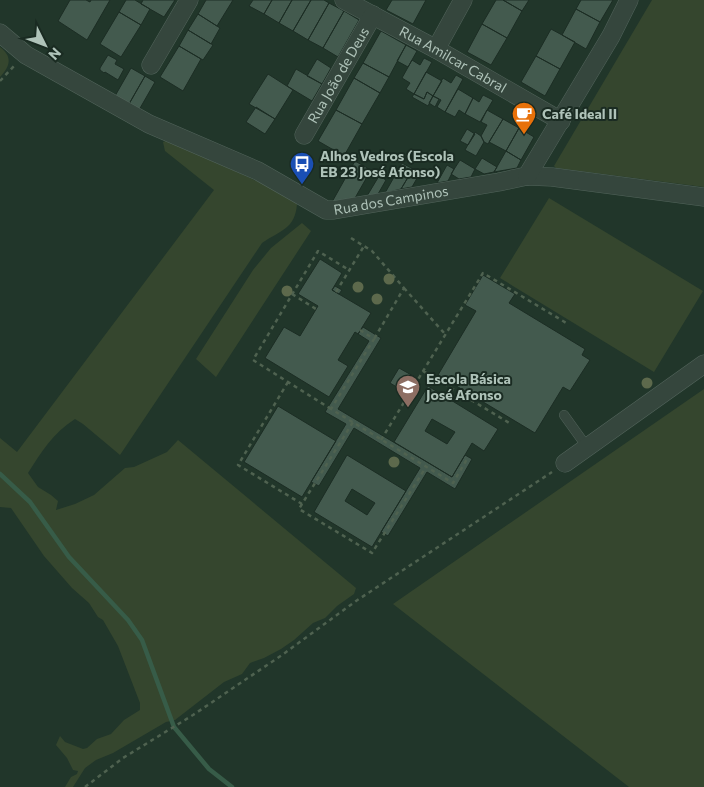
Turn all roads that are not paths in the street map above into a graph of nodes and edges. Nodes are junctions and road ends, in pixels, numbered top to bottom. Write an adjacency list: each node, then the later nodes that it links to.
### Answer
1 (189, 0): 8 (street)
2 (344, 0): 5 (street, Rua Amilcar Cabral)
3 (463, 0): 7 (street)
4 (629, 0): 9 (street)
5 (373, 15): 7 (street, Rua Amilcar Cabral); 10 (street, Rua João de Deus)
6 (0, 33): 11 (street, Rua dos Campinos)
7 (436, 48): 9 (street, Rua Amilcar Cabral)
8 (151, 65)
9 (561, 120): 11 (street)
10 (304, 135)
11 (527, 176): 12 (street, Rua dos Campinos)
12 (704, 197)
13 (704, 364): 15 (street)
14 (564, 414): 15 (lane)
15 (587, 447): 16 (street)
16 (565, 463)

